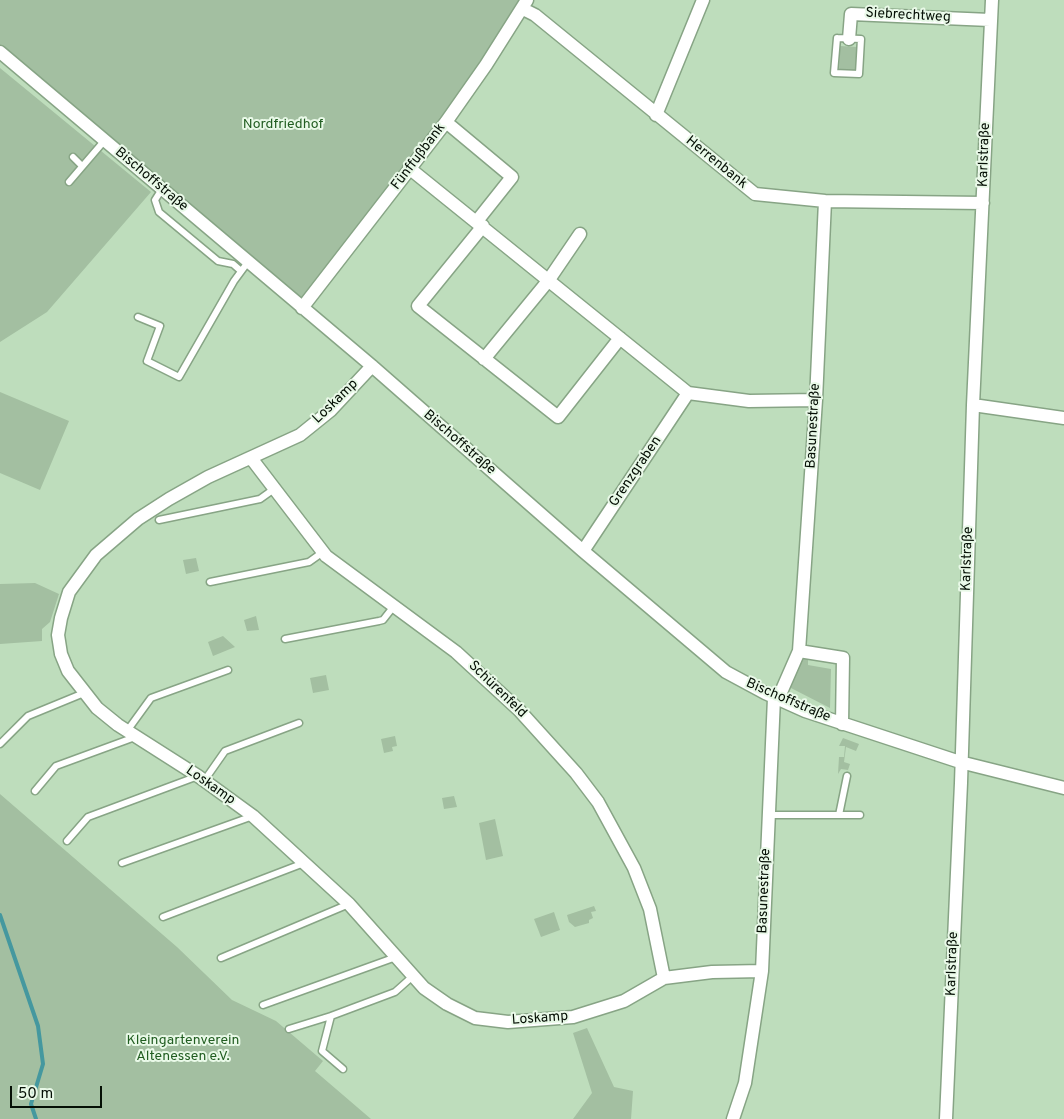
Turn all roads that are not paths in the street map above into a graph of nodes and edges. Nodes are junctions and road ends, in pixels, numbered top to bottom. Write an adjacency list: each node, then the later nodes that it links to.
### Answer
1 (703, 0): 7 (street)
2 (992, 0): 4 (street, Karlstraße)
3 (525, 4): 7 (street, Herrenbank); 8 (street, Fünffußbank)
4 (990, 20): 5 (street, Siebrechtweg); 16 (street, Karlstraße)
5 (849, 39): 5 (lane, Siebrechtweg)
6 (0, 52): 9 (street, Bischoffstraße)
7 (656, 115): 15 (street, Herrenbank)
8 (446, 122): 12 (street, Fünffußbank); 17 (street)
9 (104, 140): 11 (lane); 14 (street, Bischoffstraße)
10 (73, 157): 11 (lane)
11 (82, 166): 13 (lane)
12 (409, 168): 17 (street); 21 (street, Fünffußbank)
13 (69, 182)
14 (162, 189): 19 (street, Bischoffstraße); 19 (lane)
15 (825, 201): 16 (street, Herrenbank); 27 (street, Basunestraße)
16 (983, 203): 28 (street, Karlstraße)
17 (480, 224): 20 (street); 24 (street)
18 (580, 234): 20 (street)
19 (245, 266): 21 (street, Bischoffstraße); 22 (lane)
20 (548, 281): 23 (street); 24 (street)
21 (302, 308): 25 (street, Bischoffstraße)
22 (138, 317)
23 (620, 338): 24 (street); 26 (street)
24 (484, 359)
25 (372, 366): 30 (street, Loskamp); 33 (street, Bischoffstraße)
26 (688, 392): 27 (street); 33 (street, Grenzgraben)
27 (816, 400): 38 (street, Basunestraße)
28 (973, 405): 29 (street); 46 (street, Karlstraße)
29 (1064, 418)
30 (251, 458): 31 (street, Schürenfeld); 40 (street, Loskamp)
31 (274, 489): 32 (lane); 34 (street, Schürenfeld)
32 (159, 520)
33 (583, 551): 41 (street, Bischoffstraße)
34 (323, 552): 35 (lane); 36 (street, Schürenfeld)
35 (210, 582)
36 (394, 606): 37 (lane); 64 (street, Schürenfeld)
37 (285, 640)
38 (799, 651): 41 (street, Basunestraße); 43 (street)
39 (228, 670): 44 (lane)
40 (84, 693): 44 (street, Loskamp); 45 (lane)
41 (776, 698): 43 (street, Bischoffstraße); 52 (street, Basunestraße)
42 (299, 723): 48 (lane)
43 (842, 724): 46 (street, Bischoffstraße)
44 (131, 734): 48 (street, Loskamp); 50 (lane)
45 (0, 744)
46 (960, 762): 49 (street, Bischoffstraße); 70 (street, Karlstraße)
47 (847, 776): 53 (lane)
48 (201, 779): 54 (street, Loskamp); 55 (lane)
49 (1064, 788)
50 (35, 791)
51 (860, 814): 53 (lane)
52 (768, 815): 53 (lane); 62 (street, Basunestraße)
53 (839, 815)
54 (253, 816): 56 (lane); 57 (street, Loskamp)
55 (67, 841)
56 (122, 863)
57 (305, 863): 58 (street, Loskamp); 59 (lane)
58 (349, 904): 60 (street, Loskamp); 61 (lane)
59 (163, 917)
60 (396, 957): 63 (street, Loskamp); 65 (lane)
61 (221, 958)
62 (762, 971): 64 (street, Loskamp); 69 (street, Basunestraße)
63 (413, 976): 64 (street, Loskamp); 66 (lane)
64 (664, 978)
65 (263, 1004)
66 (332, 1016): 67 (lane); 68 (lane)
67 (289, 1029)
68 (343, 1069)
69 (733, 1119)
70 (946, 1119)

